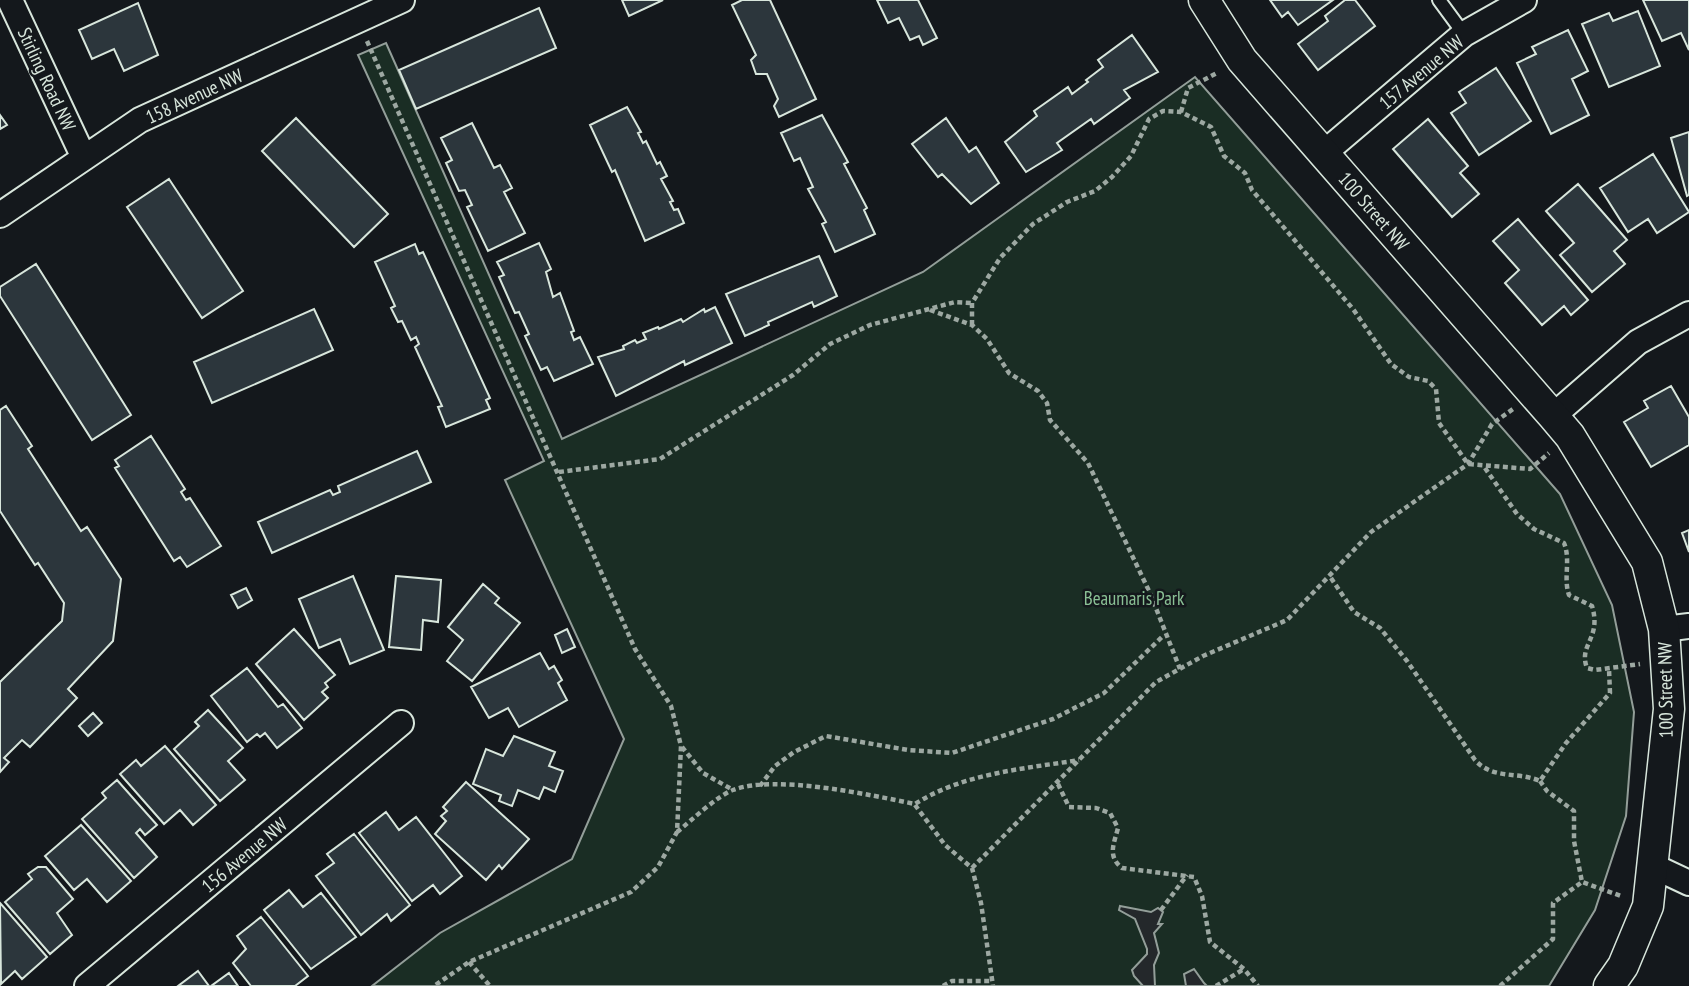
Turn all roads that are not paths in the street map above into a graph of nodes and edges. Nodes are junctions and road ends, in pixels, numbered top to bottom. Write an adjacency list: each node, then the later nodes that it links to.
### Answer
1 (1204, 0): 7 (street, 100 Street NW)
2 (1439, 0): 6 (lane)
3 (1524, 0): 6 (street, 157 Avenue NW)
4 (399, 1): 8 (street, 158 Avenue NW)
5 (7, 6): 8 (street, Stirling Road NW)
6 (1464, 34): 7 (street, 157 Avenue NW)
7 (1324, 153): 11 (street, 100 Street NW)
8 (84, 158): 9 (street, 158 Avenue NW)
9 (0, 215)
10 (1689, 314): 11 (street)
11 (1552, 416): 12 (street, 100 Street NW)
12 (1676, 628): 14 (street, 100 Street NW)
13 (401, 723): 16 (street, 156 Avenue NW)
14 (1655, 867): 15 (street); 17 (street, 100 Street NW)
15 (1689, 883)
16 (87, 986)
17 (1609, 986)

